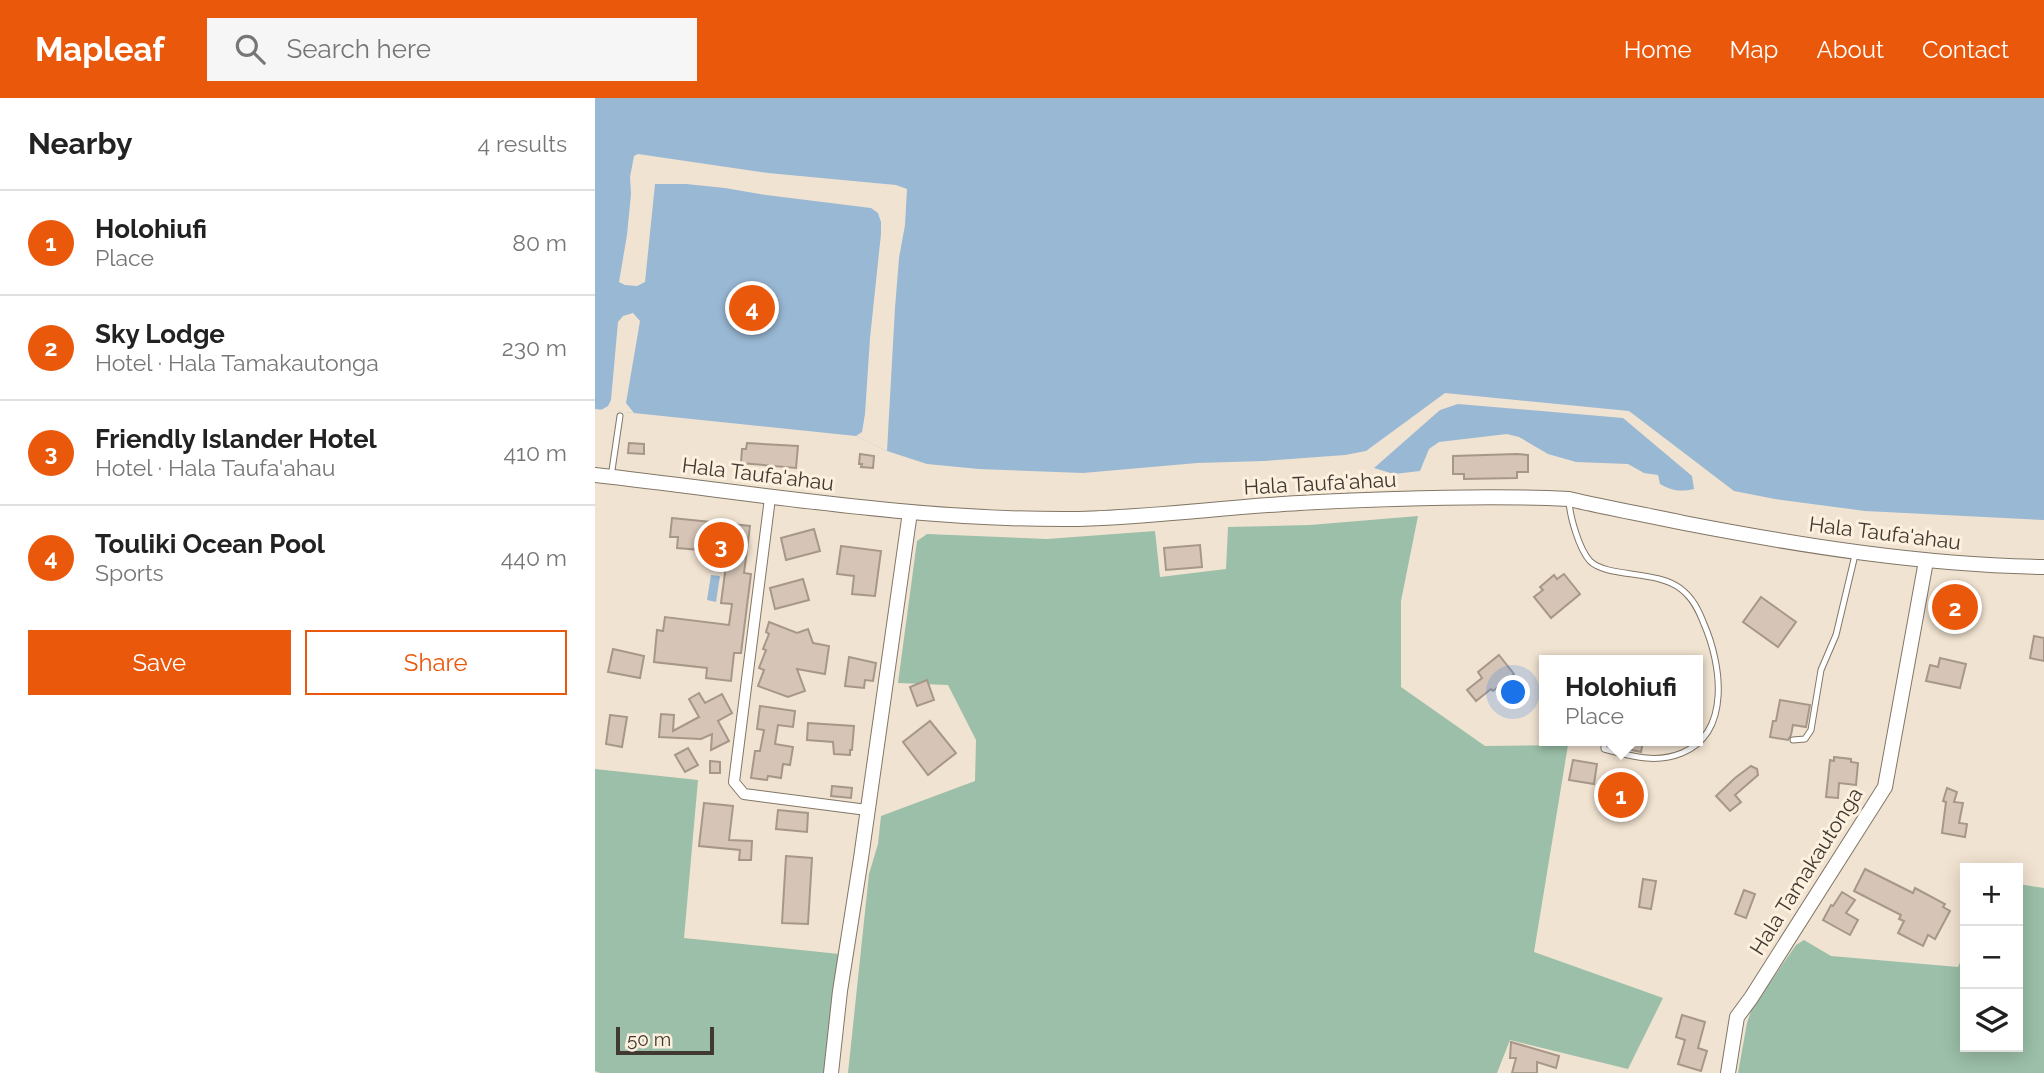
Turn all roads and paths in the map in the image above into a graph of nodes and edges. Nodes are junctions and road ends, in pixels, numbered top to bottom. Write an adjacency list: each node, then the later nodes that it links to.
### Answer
1 (620, 416): 3 (lane)
2 (595, 475): 3 (street, Hala Taufa'ahau)
3 (611, 477): 4 (street, Hala Taufa'ahau)
4 (770, 498): 6 (street, Hala Taufa'ahau); 14 (street)
5 (1569, 499): 6 (street, Hala Taufa'ahau); 7 (street, Hala Taufa'ahau); 10 (lane)
6 (910, 512): 14 (street)
7 (1855, 552): 8 (street, Hala Taufa'ahau); 11 (lane)
8 (1926, 561): 9 (street, Hala Taufa'ahau); 16 (street, Hala Tamakautonga)
9 (2044, 568)
10 (1703, 737)
11 (1793, 740)
12 (1604, 746): 13 (lane)
13 (1694, 746)
14 (867, 810): 15 (street)
15 (831, 1073)
16 (1728, 1073)

